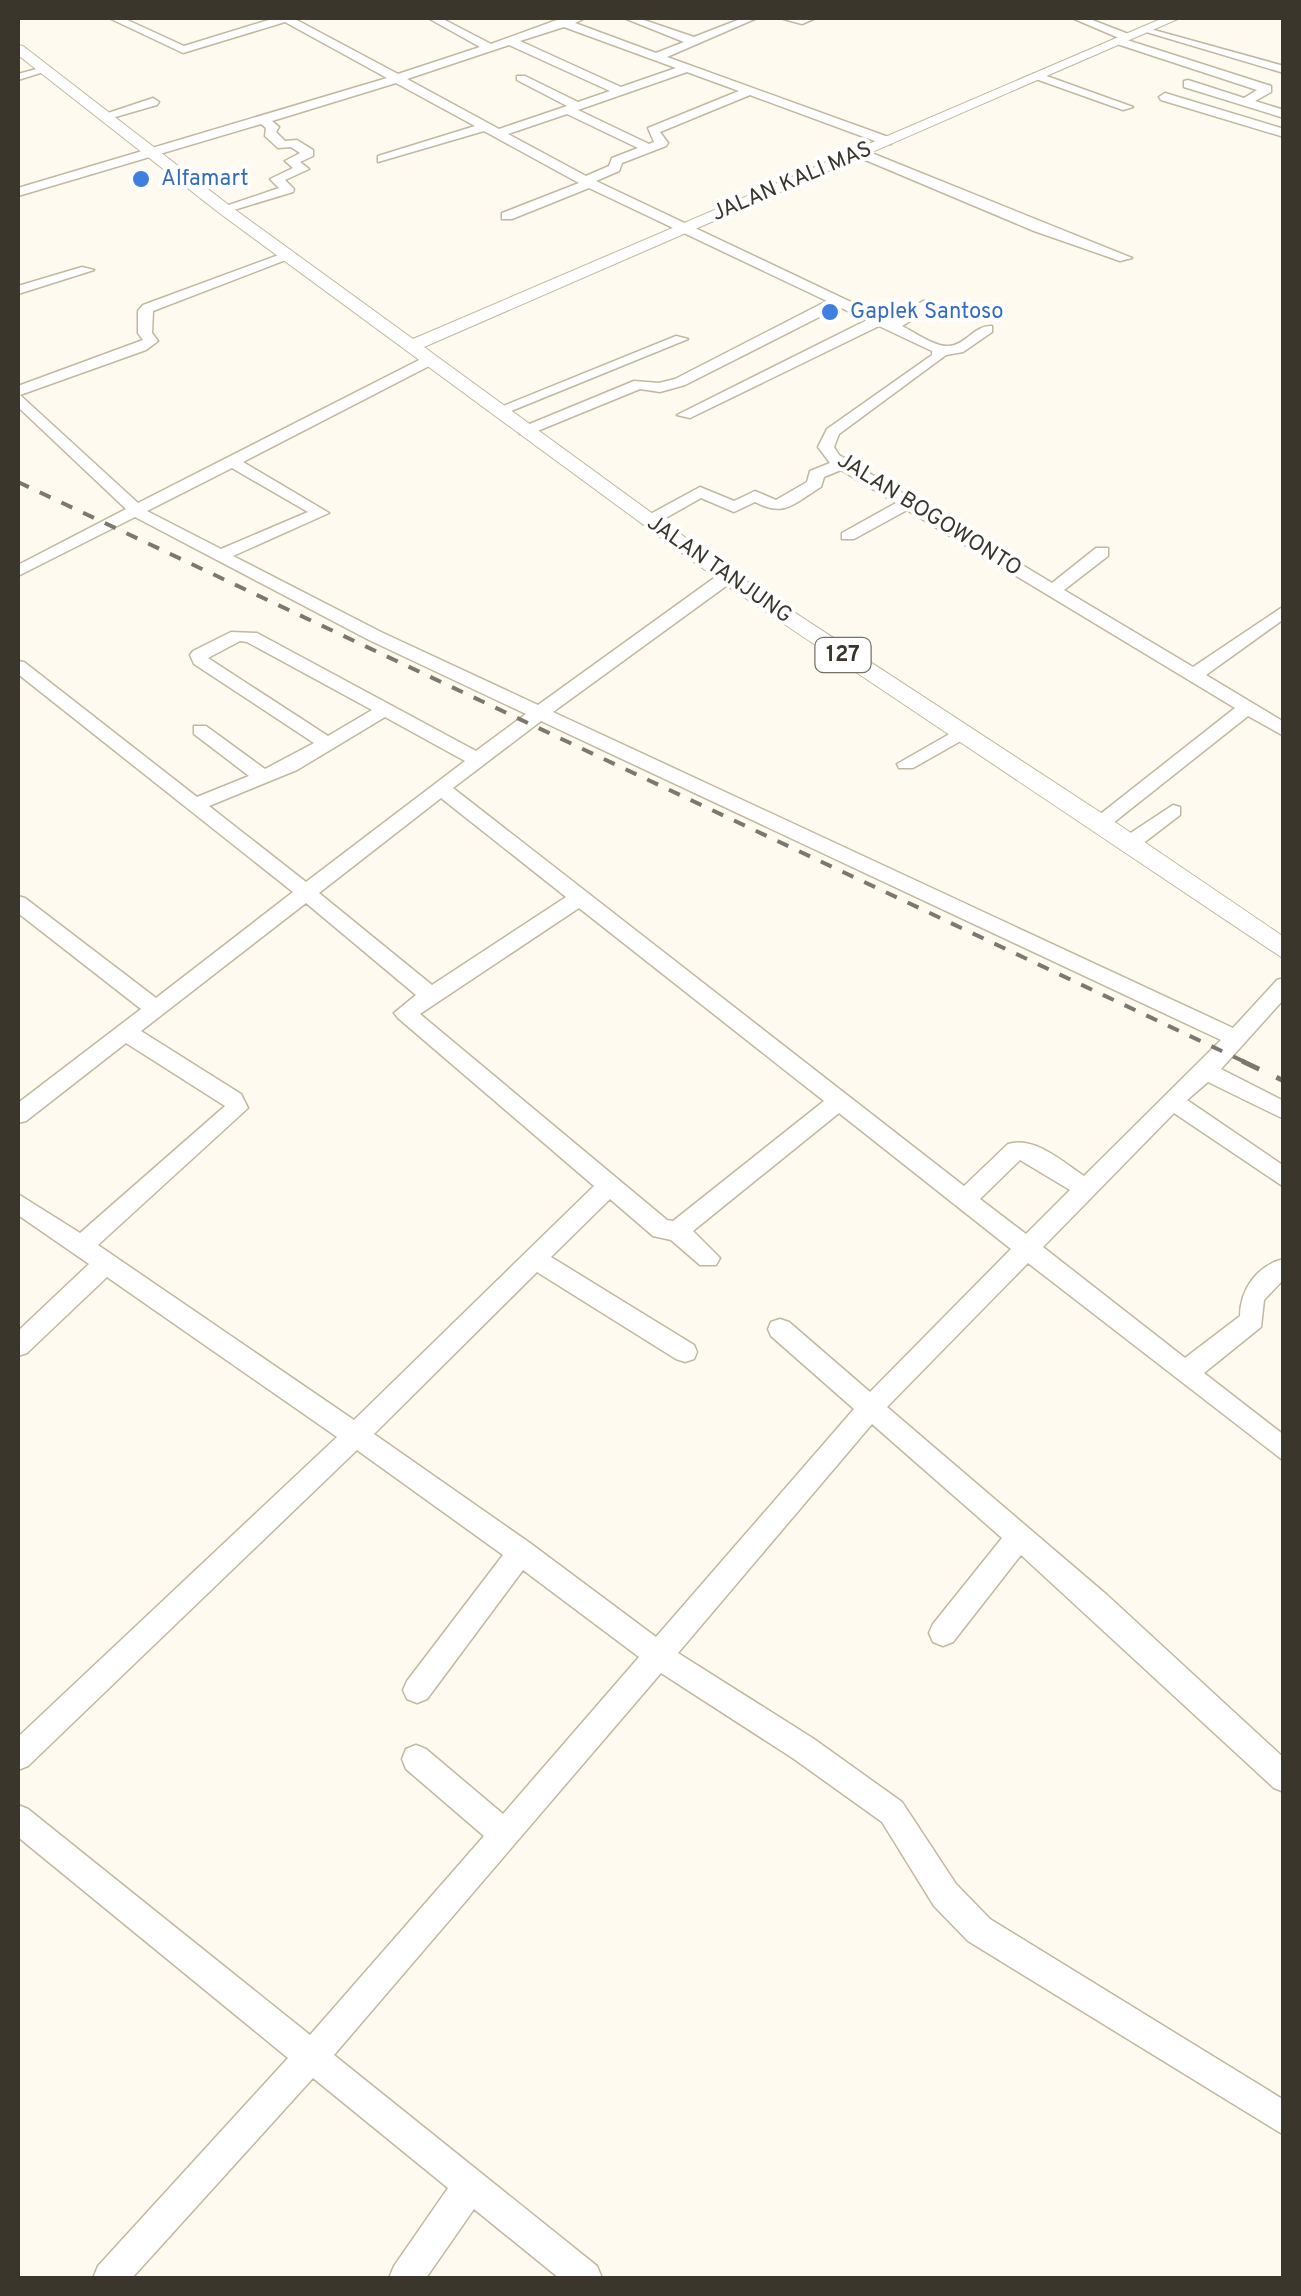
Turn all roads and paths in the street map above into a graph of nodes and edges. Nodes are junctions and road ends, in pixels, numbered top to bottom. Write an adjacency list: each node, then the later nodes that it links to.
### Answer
1 (115, 18): 2 (street)
2 (285, 18): 33 (street)
3 (433, 18): 19 (street)
4 (549, 18): 13 (street)
5 (580, 18): 13 (street)
6 (630, 18): 18 (street)
7 (752, 18): 14 (street)
8 (786, 18): 9 (street)
9 (810, 18)
10 (1078, 18): 16 (street)
11 (1173, 18): 15 (main road, JALAN KALI MAS)
12 (712, 23): 14 (street)
13 (564, 24): 17 (street); 22 (street)
14 (726, 28): 18 (street)
15 (1147, 29): 16 (main road, JALAN KALI MAS); 20 (street)
16 (1122, 39): 25 (street); 30 (main road, JALAN KALI MAS)
17 (510, 42): 19 (street); 36 (street)
18 (696, 42): 22 (street)
19 (490, 48): 33 (street)
20 (1208, 48): 23 (street); 25 (street)
21 (18, 49): 27 (main road, JALAN TANJUNG)
22 (656, 57): 26 (street)
23 (1247, 59): 24 (street); 28 (street)
24 (1284, 60)
25 (1183, 62): 29 (street)
26 (687, 68): 36 (street); 37 (street)
27 (44, 70): 31 (street); 44 (main road, JALAN TANJUNG)
28 (1284, 70)
29 (1210, 71): 34 (street); 35 (street)
30 (1037, 76): 41 (street); 49 (main road, JALAN KALI MAS)
31 (18, 77)
32 (521, 78): 42 (street)
33 (397, 80): 45 (street); 47 (street)
34 (1188, 84): 40 (street); 46 (street)
35 (1267, 89): 38 (street); 40 (street)
36 (620, 91): 42 (street)
37 (749, 91): 49 (street); 50 (street)
38 (1284, 94)
39 (153, 102): 44 (street)
40 (1246, 102): 43 (street)
41 (1127, 107)
42 (573, 108): 47 (street); 50 (street)
43 (1280, 109): 46 (street)
44 (105, 116): 51 (main road, JALAN TANJUNG)
45 (261, 118): 51 (street); 56 (street)
46 (1252, 123): 48 (street)
47 (490, 130): 53 (street); 54 (street)
48 (1284, 134)
49 (887, 142): 52 (main road, JALAN KALI MAS)
50 (648, 148): 54 (street)
51 (151, 150): 55 (street); 56 (main road, JALAN TANJUNG)
52 (860, 154): 58 (main road, JALAN KALI MAS); 60 (street)
53 (382, 159)
54 (587, 182): 57 (street); 58 (street)
55 (18, 192)
56 (224, 210): 59 (main road, JALAN TANJUNG)
57 (507, 216)
58 (683, 230): 63 (street); 68 (main road, JALAN KALI MAS)
59 (289, 256): 68 (main road, JALAN TANJUNG); 71 (street)
60 (1126, 258)
61 (87, 270): 62 (street)
62 (18, 290)
63 (837, 302): 65 (street); 75 (street)
64 (928, 304): 65 (street)
65 (885, 322): 69 (street); 74 (street)
66 (988, 328): 69 (street)
67 (680, 339): 73 (street)
68 (411, 346): 70 (main road, JALAN TANJUNG / 127)
69 (941, 352): 77 (street, JALAN BOGOWONTO)
70 (430, 360): 73 (main road, JALAN TANJUNG / 127); 76 (street)
71 (18, 391)
72 (18, 398): 79 (street)
73 (499, 411): 75 (main road, JALAN TANJUNG / 127)
74 (685, 414)
75 (525, 431): 80 (main road, JALAN TANJUNG / 127)
76 (231, 461): 79 (street); 83 (street)
77 (842, 464): 78 (street, JALAN BOGOWONTO); 80 (street)
78 (907, 503): 81 (street); 86 (street, JALAN BOGOWONTO)
79 (135, 510): 83 (street); 84 (street)
80 (650, 521): 85 (main road, JALAN TANJUNG / 127)
81 (848, 536)
82 (1102, 552): 86 (street)
83 (218, 556): 92 (street)
84 (18, 570)
85 (727, 577): 92 (street); 95 (main road, JALAN TANJUNG / 127)
86 (1053, 591): 89 (street, JALAN BOGOWONTO)
87 (1284, 611): 89 (street)
88 (22, 676): 101 (street)
89 (1194, 676): 90 (street, JALAN BOGOWONTO)
90 (1247, 708): 94 (street, JALAN BOGOWONTO); 103 (street)
91 (394, 712): 96 (street); 96 (street); 97 (street)
92 (540, 712): 97 (street); 113 (street)
93 (200, 730): 99 (street)
94 (1284, 730)
95 (960, 734): 98 (street); 103 (main road, JALAN TANJUNG / 127)
96 (328, 744): 99 (street)
97 (483, 757): 100 (street)
98 (906, 764)
99 (263, 777): 101 (street)
100 (440, 788): 105 (street); 106 (street)
101 (194, 804): 105 (street)
102 (1173, 811): 104 (street)
103 (1101, 823): 104 (main road, JALAN TANJUNG / 127)
104 (1130, 843): 108 (main road, JALAN TANJUNG / 127)
105 (306, 892): 110 (street); 111 (street)
106 (579, 898): 110 (street); 116 (street)
107 (18, 903): 111 (street)
108 (1284, 950)
109 (1284, 985): 113 (street)
110 (432, 997): 120 (street)
111 (156, 1009): 112 (street)
112 (126, 1032): 118 (street); 125 (street)
113 (1235, 1038): 114 (street)
114 (1206, 1071): 115 (street); 117 (street)
115 (1172, 1101): 119 (street); 121 (street)
116 (838, 1102): 122 (street); 124 (street)
117 (1284, 1110)
118 (18, 1114)
119 (1284, 1178)
120 (610, 1185): 124 (street); 127 (street)
121 (1086, 1189): 122 (street); 126 (street)
122 (964, 1199): 126 (street)
123 (18, 1203): 125 (street)
124 (677, 1231): 128 (street)
125 (81, 1246): 129 (street)
126 (1027, 1247): 134 (street); 135 (street)
127 (533, 1258): 133 (street); 136 (street)
128 (708, 1258)
129 (106, 1263): 132 (street); 136 (street)
130 (1284, 1268): 134 (street)
131 (780, 1330): 135 (street)
132 (18, 1346)
133 (685, 1352)
134 (1185, 1373): 137 (street)
135 (872, 1406): 138 (street); 141 (street)
136 (355, 1436): 139 (street); 143 (street)
137 (1284, 1450)
138 (1020, 1536): 140 (street); 145 (street)
139 (522, 1550): 141 (street); 142 (street)
140 (943, 1633)
141 (659, 1656): 147 (street); 149 (street)
142 (416, 1690)
143 (18, 1756)
144 (416, 1760): 147 (street)
145 (1284, 1778)
146 (18, 1819): 148 (street)
147 (506, 1835): 148 (street)
148 (311, 2057): 150 (street); 151 (street)
149 (1284, 2119)
150 (469, 2187): 152 (street); 153 (street)
151 (110, 2278)
152 (406, 2278)
153 (585, 2278)

